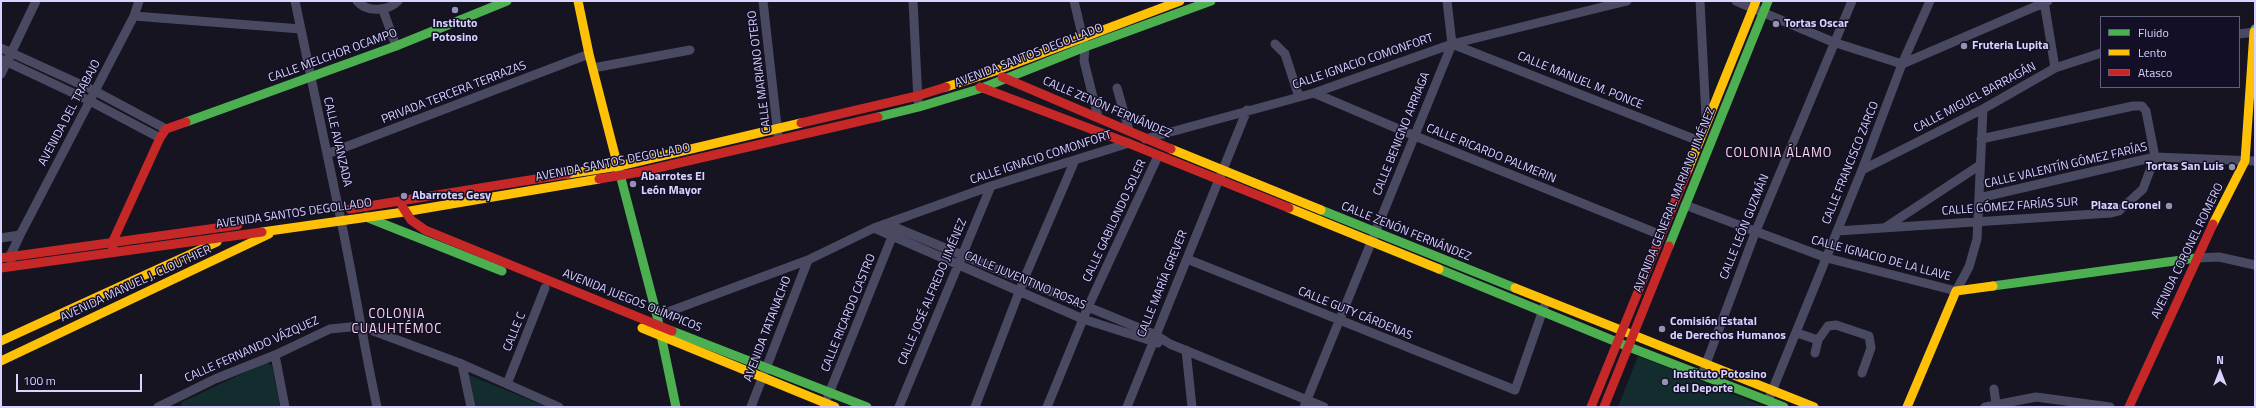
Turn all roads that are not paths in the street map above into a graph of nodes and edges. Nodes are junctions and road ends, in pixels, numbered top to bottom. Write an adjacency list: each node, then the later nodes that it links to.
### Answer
1 (36, 1): 35 (street)
2 (139, 1): 24 (street, AVENIDA DEL TRABAJO)
3 (296, 1): 25 (street, CALLE AVANZADA)
4 (357, 1): 22 (street)
5 (398, 1): 22 (street)
6 (507, 1): 32 (main road, CALLE MELCHOR OCAMPO)
7 (578, 1): 36 (main road)
8 (763, 1): 60 (street, CALLE MARIANO OTERO)
9 (913, 1): 51 (street)
10 (1074, 1): 29 (street)
11 (1180, 1): 29 (main road, AVENIDA SANTOS DEGOLLADO)
12 (1211, 1): 29 (main road, AVENIDA SANTOS DEGOLLADO)
13 (1447, 1): 31 (street, CALLE BENIGNO ARRIAGA)
14 (1627, 1): 31 (street, CALLE IGNACIO COMONFORT)
15 (1700, 1): 58 (street)
16 (1736, 1): 21 (street)
17 (1768, 1): 23 (main road, AVENIDA GENERAL MARIANO JIMÉNEZ)
18 (1852, 1): 28 (street, CALLE LEÓN GUZMÁN)
19 (1930, 1): 39 (street, CALLE FRANCISCO ZARCO)
20 (2046, 1): 39 (street); 41 (street)
21 (1754, 5): 23 (street); 58 (main road, AVENIDA GENERAL MARIANO JIMÉNEZ)
22 (383, 10): 32 (street)
23 (1763, 12): 28 (street); 84 (main road, AVENIDA GENERAL MARIANO JIMÉNEZ)
24 (134, 16): 25 (street); 49 (street, AVENIDA DEL TRABAJO)
25 (301, 29): 44 (street, CALLE AVANZADA)
26 (2255, 31): 27 (street); 73 (main road, AVENIDA CORONEL ROMERO)
27 (2240, 34)
28 (1833, 42): 39 (street); 95 (street, CALLE LEÓN GUZMÁN)
29 (1084, 43): 42 (main road, AVENIDA SANTOS DEGOLLADO); 45 (main road, AVENIDA SANTOS DEGOLLADO); 57 (street)
30 (1275, 44): 52 (street)
31 (1452, 44): 50 (street, CALLE IGNACIO COMONFORT); 62 (street, CALLE BENIGNO ARRIAGA); 67 (street, CALLE MANUEL M. PONCE)
32 (396, 46): 44 (main road, CALLE MELCHOR OCAMPO)
33 (1, 48): 35 (street)
34 (690, 50): 40 (street)
35 (12, 53): 38 (street); 49 (street)
36 (589, 54): 40 (main road); 69 (street, PRIVADA TERCERA TERRAZAS)
37 (2100, 54): 41 (street, CALLE MIGUEL BARRAGÁN)
38 (4, 61): 43 (street); 53 (street)
39 (1902, 64): 77 (street, CALLE FRANCISCO ZARCO)
40 (593, 68): 76 (main road)
41 (2055, 68): 55 (street, CALLE MIGUEL BARRAGÁN)
42 (992, 72): 45 (main road, CALLE ZENÓN FERNÁNDEZ); 46 (main road, AVENIDA SANTOS DEGOLLADO)
43 (1, 74)
44 (310, 77): 59 (main road, CALLE MELCHOR OCAMPO); 69 (street, CALLE AVANZADA)
45 (1006, 78): 47 (main road, AVENIDA SANTOS DEGOLLADO); 57 (main road, CALLE ZENÓN FERNÁNDEZ)
46 (965, 81): 47 (main road, CALLE ZENÓN FERNÁNDEZ); 51 (main road, AVENIDA SANTOS DEGOLLADO)
47 (982, 88): 54 (main road, AVENIDA SANTOS DEGOLLADO); 68 (main road, CALLE ZENÓN FERNÁNDEZ)
48 (1117, 88): 61 (street)
49 (95, 91): 53 (street, AVENIDA DEL TRABAJO); 59 (street)
50 (1314, 93): 52 (street, CALLE IGNACIO COMONFORT); 62 (street, CALLE RICARDO PALMERIN)
51 (917, 96): 54 (street); 60 (main road, AVENIDA SANTOS DEGOLLADO)
52 (1298, 97): 56 (street, CALLE IGNACIO COMONFORT)
53 (90, 100): 63 (street); 96 (street, AVENIDA DEL TRABAJO)
54 (919, 107): 66 (main road, AVENIDA SANTOS DEGOLLADO)
55 (1982, 109): 65 (street); 77 (street, CALLE MIGUEL BARRAGÁN)
56 (1247, 110): 64 (street, CALLE IGNACIO COMONFORT); 78 (street, CALLE MARÍA GREVER)
57 (1098, 117): 61 (main road, CALLE ZENÓN FERNÁNDEZ)
58 (1706, 123): 67 (main road, AVENIDA GENERAL MARIANO JIMÉNEZ)
59 (166, 130): 63 (main road)
60 (777, 130): 66 (street, CALLE MARIANO OTERO); 76 (main road, AVENIDA SANTOS DEGOLLADO)
61 (1129, 130): 64 (main road, CALLE ZENÓN FERNÁNDEZ)
62 (1414, 136): 97 (street, CALLE RICARDO PALMERIN); 99 (street, CALLE BENIGNO ARRIAGA)
63 (160, 138): 102 (main road)
64 (1149, 138): 68 (street, CALLE IGNACIO COMONFORT); 78 (main road, CALLE ZENÓN FERNÁNDEZ)
65 (1981, 139): 71 (street); 75 (street)
66 (781, 140): 79 (main road, AVENIDA SANTOS DEGOLLADO)
67 (1699, 141): 97 (main road, AVENIDA GENERAL MARIANO JIMÉNEZ)
68 (1128, 143): 70 (main road, CALLE ZENÓN FERNÁNDEZ); 72 (street, CALLE IGNACIO COMONFORT)
69 (327, 154): 86 (street, CALLE AVANZADA)
70 (1158, 156): 80 (main road, CALLE ZENÓN FERNÁNDEZ); 120 (street, CALLE GABILONDO SOLER)
71 (2155, 157): 73 (street, CALLE VALENTÍN GÓMEZ FARÍAS); 82 (street, CALLE VALENTÍN GÓMEZ FARÍAS); 88 (street, CALLE GÓMEZ FARÍAS SUR)
72 (1075, 160): 81 (street, CALLE IGNACIO COMONFORT); 113 (street)
73 (2245, 161): 74 (street, CALLE VALENTÍN GÓMEZ FARÍAS); 106 (main road, AVENIDA CORONEL ROMERO)
74 (2255, 161)
75 (1980, 165): 82 (street); 93 (street)
76 (619, 166): 79 (main road); 83 (main road, AVENIDA SANTOS DEGOLLADO)
77 (1862, 170): 94 (street, CALLE FRANCISCO ZARCO)
78 (1222, 171): 80 (street, CALLE MARÍA GREVER); 99 (main road, CALLE ZENÓN FERNÁNDEZ)
79 (621, 176): 85 (main road, AVENIDA SANTOS DEGOLLADO); 122 (main road)
80 (1218, 180): 99 (main road, CALLE ZENÓN FERNÁNDEZ); 107 (street, CALLE MARÍA GREVER)
81 (991, 186): 90 (street, CALLE IGNACIO COMONFORT); 104 (street, CALLE JOSÉ ALFREDO JIMÉNEZ)
82 (1979, 198): 88 (street)
83 (400, 202): 85 (main road, AVENIDA JUEGOS OLÍMPICOS); 86 (main road, AVENIDA SANTOS DEGOLLADO)
84 (1685, 205): 95 (street, CALLE IGNACIO DE LA LLAVE); 129 (main road, AVENIDA GENERAL MARIANO JIMÉNEZ)
85 (404, 212): 87 (main road, AVENIDA SANTOS DEGOLLADO); 126 (main road, AVENIDA JUEGOS OLÍMPICOS)
86 (337, 214): 87 (main road, AVENIDA SANTOS DEGOLLADO); 91 (main road, AVENIDA SANTOS DEGOLLADO); 125 (street, CALLE AVANZADA)
87 (365, 216): 115 (main road, AVENIDA JUEGOS OLÍMPICOS)
88 (1978, 221): 93 (street, CALLE GÓMEZ FARÍAS SUR); 117 (street)
89 (251, 223): 98 (main road, AVENIDA MANUEL J. CLOUTHIER); 102 (main road, AVENIDA SANTOS DEGOLLADO)
90 (891, 225): 92 (street, CALLE IGNACIO COMONFORT); 100 (street, CALLE RICARDO CASTRO); 104 (street, CALLE JUVENTINO ROSAS)
91 (281, 228): 98 (main road, AVENIDA SANTOS DEGOLLADO); 119 (main road, AVENIDA MANUEL J. CLOUTHIER)
92 (874, 228): 100 (street, CALLE JUVENTINO ROSAS); 108 (street, CALLE IGNACIO COMONFORT)
93 (1885, 228): 94 (street, CALLE GÓMEZ FARÍAS SUR)
94 (1837, 231): 105 (street, CALLE FRANCISCO ZARCO)
95 (1756, 233): 105 (street, CALLE IGNACIO DE LA LLAVE); 141 (street, CALLE LEÓN GUZMÁN)
96 (20, 235): 101 (street); 103 (street, AVENIDA DEL TRABAJO)
97 (1661, 235): 127 (main road, AVENIDA GENERAL MARIANO JIMÉNEZ)
98 (231, 236): 102 (main road, AVENIDA SANTOS DEGOLLADO); 114 (main road, AVENIDA MANUEL J. CLOUTHIER)
99 (1373, 236): 118 (main road, CALLE ZENÓN FERNÁNDEZ); 121 (main road, CALLE ZENÓN FERNÁNDEZ); 124 (street, CALLE BENIGNO ARRIAGA)
100 (892, 237): 109 (street, CALLE JUVENTINO ROSAS); 149 (street, CALLE RICARDO CASTRO)
101 (1, 238)
102 (113, 248): 103 (main road, AVENIDA SANTOS DEGOLLADO); 111 (main road, AVENIDA SANTOS DEGOLLADO)
103 (3, 256): 111 (street)
104 (961, 256): 109 (street, CALLE JOSÉ ALFREDO JIMÉNEZ); 113 (street, CALLE JUVENTINO ROSAS)
105 (1827, 258): 117 (street, CALLE IGNACIO DE LA LLAVE); 128 (street, CALLE FRANCISCO ZARCO)
106 (2196, 258): 110 (street); 117 (main road, CALLE IGNACIO DE LA LLAVE); 177 (main road, AVENIDA CORONEL ROMERO)
107 (1187, 259): 124 (street, CALLE GUTY CÁRDENAS); 131 (street, CALLE MARÍA GREVER)
108 (808, 260): 122 (street, CALLE IGNACIO COMONFORT); 142 (street, AVENIDA TATANACHO)
109 (957, 265): 116 (street, CALLE JUVENTINO ROSAS); 164 (street, CALLE JOSÉ ALFREDO JIMÉNEZ)
110 (2255, 265)
111 (12, 267): 112 (main road, AVENIDA SANTOS DEGOLLADO)
112 (1, 268)
113 (1024, 279): 116 (street); 120 (street, CALLE JUVENTINO ROSAS)
114 (119, 286): 119 (main road); 133 (main road, AVENIDA MANUEL J. CLOUTHIER)
115 (545, 288): 130 (main road, AVENIDA JUEGOS OLÍMPICOS); 146 (street, CALLE C)
116 (1019, 291): 123 (street, CALLE JUVENTINO ROSAS); 165 (street)
117 (1956, 291): 174 (main road)
118 (1546, 300): 121 (street); 127 (main road, CALLE ZENÓN FERNÁNDEZ)
119 (126, 301): 139 (main road, AVENIDA MANUEL J. CLOUTHIER)
120 (1088, 307): 123 (street, CALLE GABILONDO SOLER); 131 (street, CALLE JUVENTINO ROSAS)
121 (1543, 312): 124 (street, CALLE GUTY CÁRDENAS); 134 (main road, CALLE ZENÓN FERNÁNDEZ)
122 (657, 316): 126 (main road)
123 (1083, 319): 131 (street, CALLE JUVENTINO ROSAS); 166 (street, CALLE GABILONDO SOLER)
124 (1339, 321): 151 (street, CALLE BENIGNO ARRIAGA)
125 (360, 326): 138 (street, CALLE FERNANDO VÁZQUEZ); 140 (street, CALLE FERNANDO VÁZQUEZ); 157 (street, CALLE AVANZADA)
126 (659, 326): 130 (main road); 142 (main road, AVENIDA JUEGOS OLÍMPICOS)
127 (1622, 330): 129 (main road, CALLE ZENÓN FERNÁNDEZ); 134 (main road, AVENIDA GENERAL MARIANO JIMÉNEZ)
128 (1797, 333): 132 (street); 148 (street, CALLE FRANCISCO ZARCO)
129 (1634, 334): 135 (main road, AVENIDA GENERAL MARIANO JIMÉNEZ); 141 (main road, CALLE ZENÓN FERNÁNDEZ)
130 (662, 337): 145 (main road, AVENIDA JUEGOS OLÍMPICOS); 160 (main road)
131 (1154, 338): 136 (street, CALLE JUVENTINO ROSAS); 167 (street, CALLE MARÍA GREVER)
132 (1818, 340): 137 (street); 143 (street)
133 (1, 341)
134 (1617, 342): 135 (main road, CALLE ZENÓN FERNÁNDEZ); 170 (main road, AVENIDA GENERAL MARIANO JIMÉNEZ)
135 (1629, 346): 144 (main road, CALLE ZENÓN FERNÁNDEZ); 171 (main road, AVENIDA GENERAL MARIANO JIMÉNEZ)
136 (1186, 350): 151 (street, CALLE JUVENTINO ROSAS); 168 (street)
137 (1815, 353)
138 (275, 355): 155 (street, CALLE FERNANDO VÁZQUEZ); 156 (street)
139 (1, 360)
140 (462, 364): 146 (street, CALLE FERNANDO VÁZQUEZ); 158 (street)
141 (1706, 364): 144 (street, CALLE LEÓN GUZMÁN); 148 (main road, CALLE ZENÓN FERNÁNDEZ)
142 (767, 367): 145 (street, AVENIDA TATANACHO); 149 (main road, AVENIDA JUEGOS OLÍMPICOS)
143 (1862, 373)
144 (1702, 375): 150 (main road, CALLE ZENÓN FERNÁNDEZ)
145 (763, 378): 154 (main road, AVENIDA JUEGOS OLÍMPICOS); 161 (street, AVENIDA TATANACHO)
146 (507, 384): 159 (street, CALLE FERNANDO VÁZQUEZ)
147 (1994, 388): 152 (street)
148 (1772, 391): 150 (street, CALLE FRANCISCO ZARCO); 173 (main road, CALLE ZENÓN FERNÁNDEZ)
149 (830, 392): 154 (street, CALLE RICARDO CASTRO); 163 (main road, AVENIDA JUEGOS OLÍMPICOS)
150 (1768, 401): 172 (main road, CALLE ZENÓN FERNÁNDEZ)
151 (1305, 404): 169 (street, CALLE JUVENTINO ROSAS)
152 (1996, 404): 153 (street); 175 (street)
153 (2008, 404): 176 (street)
154 (825, 405): 162 (main road, AVENIDA JUEGOS OLÍMPICOS)
155 (161, 407)
156 (285, 407)
157 (377, 407)
158 (471, 407)
159 (559, 407)
160 (676, 407)
161 (750, 407)
162 (835, 407)
163 (867, 407)
164 (899, 407)
165 (975, 407)
166 (1047, 407)
167 (1127, 407)
168 (1192, 407)
169 (1324, 407)
170 (1591, 407)
171 (1604, 407)
172 (1784, 407)
173 (1814, 407)
174 (1907, 407)
175 (1984, 407)
176 (2110, 407)
177 (2129, 407)

